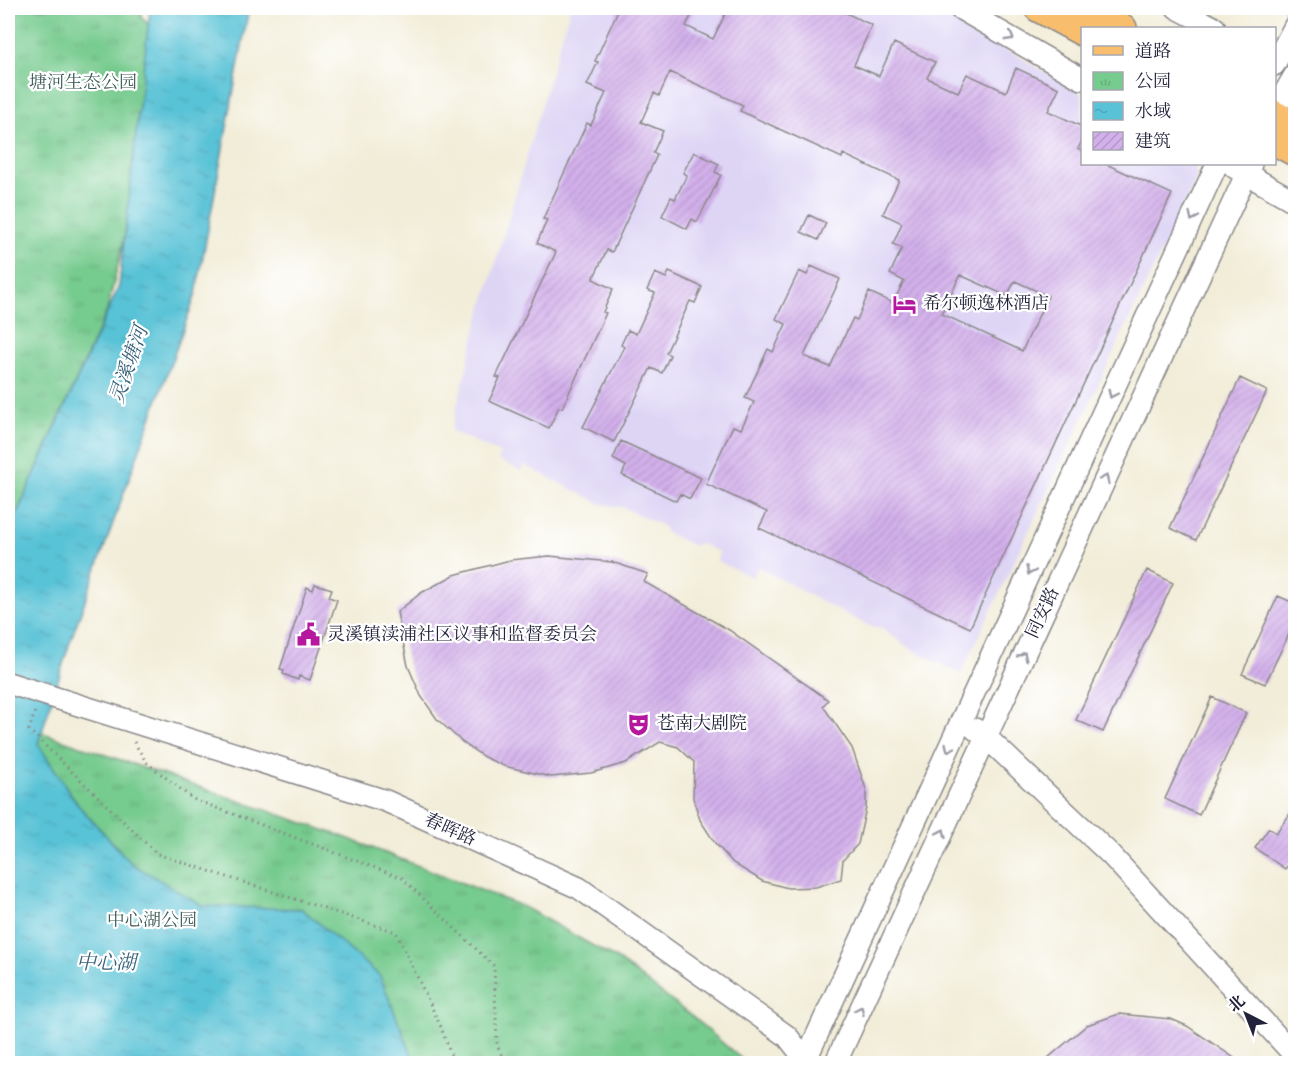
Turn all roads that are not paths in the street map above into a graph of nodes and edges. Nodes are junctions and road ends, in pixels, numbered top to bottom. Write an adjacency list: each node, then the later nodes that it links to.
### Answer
1 (959, 8): 12 (street, one-way to 12)
2 (1038, 8): 8 (main road)
3 (1085, 8): 6 (main road)
4 (1178, 8): 7 (street)
5 (1296, 24): 9 (street)
6 (1121, 27)
7 (1213, 27)
8 (1081, 31)
9 (1276, 61)
10 (1276, 64): 11 (street)
11 (1295, 74): 13 (street)
12 (1081, 78)
13 (1276, 110)
14 (1276, 113): 15 (main road)
15 (1296, 126)
16 (1276, 142): 17 (main road)
17 (1296, 153)
18 (1217, 165): 22 (street, 同安路, one-way to 22)
19 (1242, 167): 20 (street); 23 (street, 同安路, one-way to 19)
20 (1296, 202)
21 (8, 683): 25 (street, 春晖路)
22 (962, 721): 23 (street); 25 (street, 同安路, one-way to 25)
23 (986, 737): 24 (street); 26 (street, 同安路, one-way to 23)
24 (1296, 1057)
25 (808, 1061)
26 (835, 1064)

